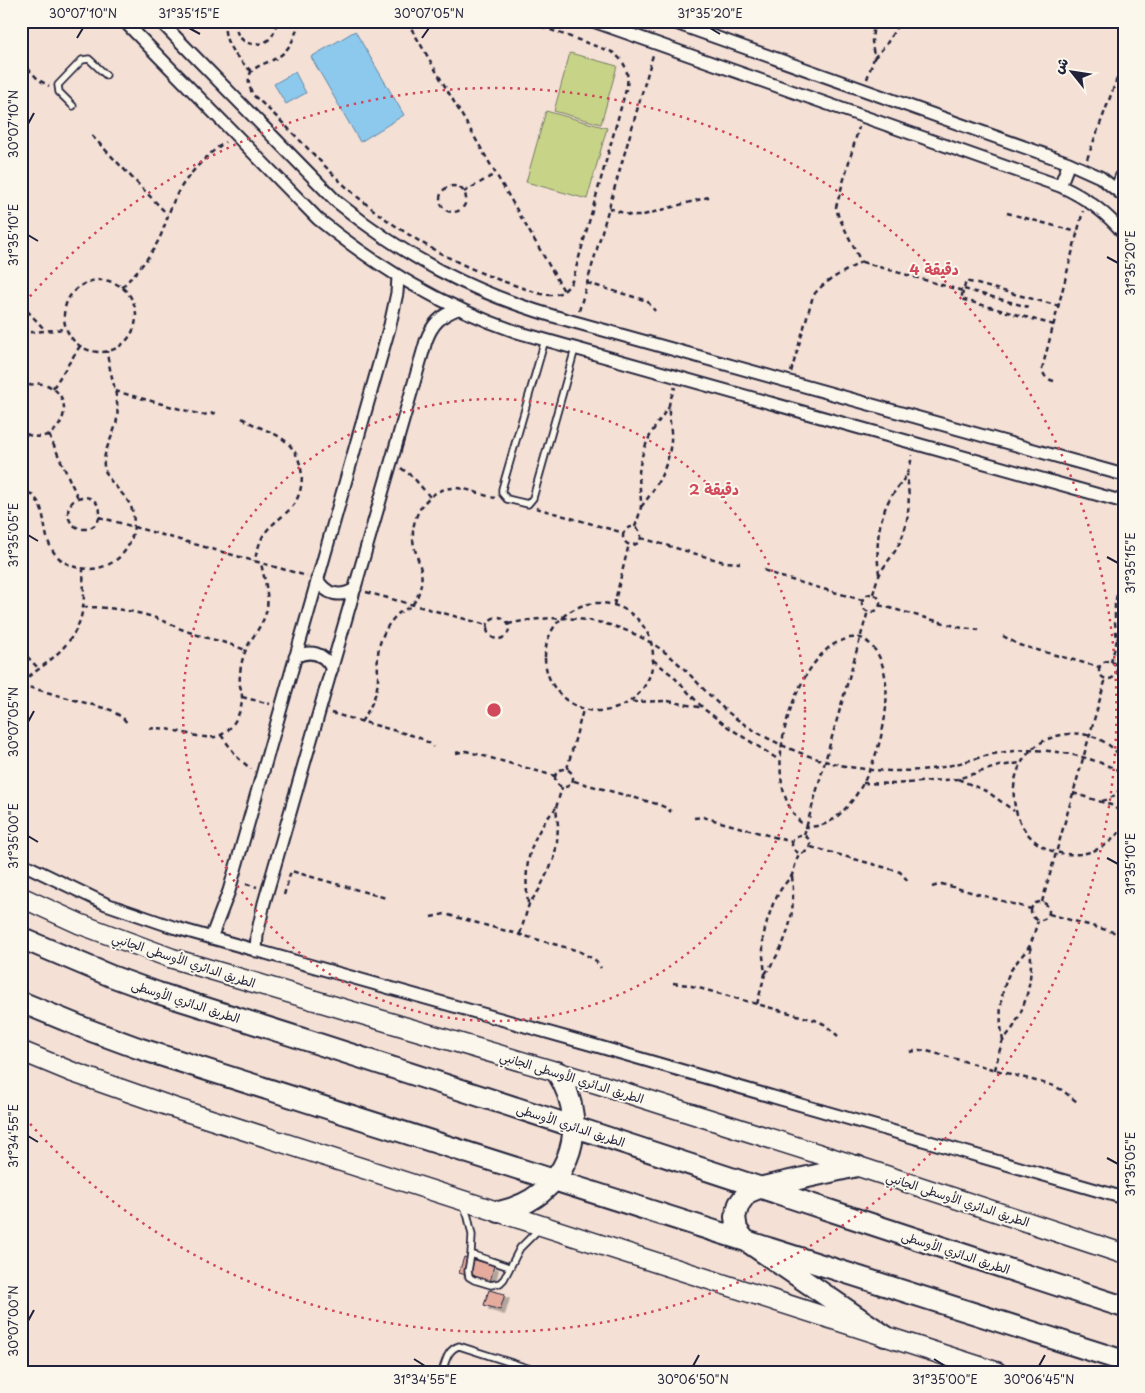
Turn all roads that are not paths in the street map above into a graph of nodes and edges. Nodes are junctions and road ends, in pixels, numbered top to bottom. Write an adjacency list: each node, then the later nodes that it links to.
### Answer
1 (124, 21): 13 (street)
2 (160, 21): 17 (street)
3 (593, 21): 9 (street)
4 (670, 21): 7 (street)
5 (106, 75): 6 (lane)
6 (73, 106)
7 (1069, 163): 9 (street); 10 (street)
8 (1124, 163): 10 (lane)
9 (1060, 186): 12 (street)
10 (1114, 187): 11 (street)
11 (1124, 196)
12 (1124, 234)
13 (398, 277): 14 (street); 19 (street)
14 (458, 309): 15 (street); 20 (street)
15 (545, 340): 16 (street); 16 (lane)
16 (575, 349): 18 (street)
17 (1124, 475)
18 (1124, 502)
19 (317, 579): 20 (street); 21 (street)
20 (355, 589): 22 (street)
21 (295, 657): 22 (street); 26 (street)
22 (332, 669): 27 (street)
23 (21, 863): 26 (street)
24 (21, 897): 30 (highway, الطريق الدائري الأوسطى الجانبي)
25 (21, 938): 31 (highway, الطريق الدائري الأوسطى)
26 (211, 938): 27 (street)
27 (256, 951): 35 (street)
28 (21, 1002): 33 (highway)
29 (21, 1051): 36 (highway)
30 (557, 1072): 31 (highway); 32 (highway, الطريق الدائري الأوسطى الجانبي)
31 (574, 1125): 33 (highway); 34 (highway, الطريق الدائري الأوسطى)
32 (857, 1166): 34 (highway); 41 (highway, الطريق الدائري الأوسطى الجانبي)
33 (555, 1179): 37 (highway); 39 (highway)
34 (759, 1188): 39 (highway); 43 (highway, الطريق الدائري الأوسطى)
35 (1124, 1198)
36 (460, 1200): 37 (highway); 40 (lane)
37 (498, 1212): 38 (highway)
38 (543, 1226): 42 (lane); 44 (highway)
39 (745, 1240): 44 (highway); 45 (highway)
40 (471, 1254): 42 (lane); 42 (lane)
41 (1124, 1254)
42 (509, 1267)
43 (1124, 1307)
44 (885, 1336): 48 (highway)
45 (1124, 1361)
46 (442, 1372): 47 (lane)
47 (540, 1372)
48 (997, 1372)

